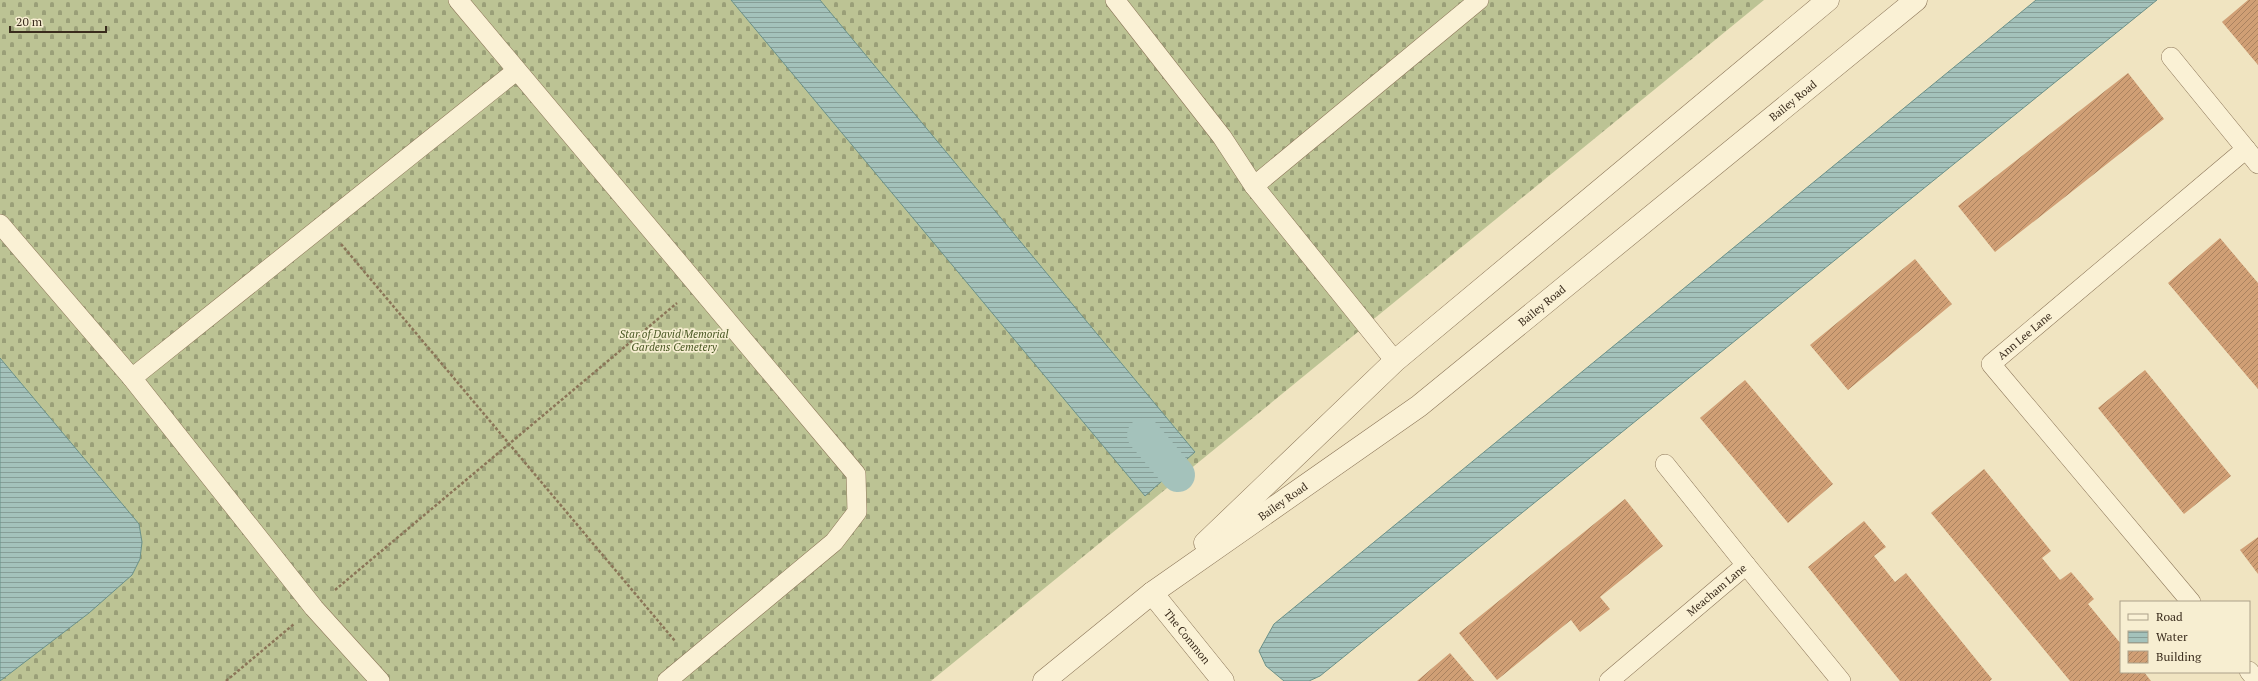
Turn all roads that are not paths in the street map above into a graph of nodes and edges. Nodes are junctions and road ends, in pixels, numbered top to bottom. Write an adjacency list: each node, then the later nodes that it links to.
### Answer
1 (458, 0): 7 (lane)
2 (1115, 0): 10 (lane)
3 (1478, 0): 10 (lane)
4 (1828, 0): 12 (street, Bailey Road)
5 (1916, 0): 16 (street, Bailey Road)
6 (2171, 57): 8 (lane)
7 (516, 71): 13 (lane); 20 (lane)
8 (2246, 149): 9 (lane); 17 (lane, Ann Lee Lane)
9 (2258, 164)
10 (1254, 186): 12 (lane)
11 (0, 224): 13 (lane)
12 (1395, 361): 16 (street, Bailey Road)
13 (132, 378): 19 (lane)
14 (1665, 464): 15 (lane)
15 (1746, 565): 23 (lane, Meacham Lane); 24 (lane, Meacham Lane)
16 (1152, 593): 21 (street, Bailey Road); 22 (street, The Common)
17 (2190, 601)
18 (2250, 672): 25 (lane)
19 (380, 681)
20 (667, 681)
21 (1044, 681)
22 (1222, 681)
23 (1609, 681)
24 (1841, 681)
25 (2257, 681)

